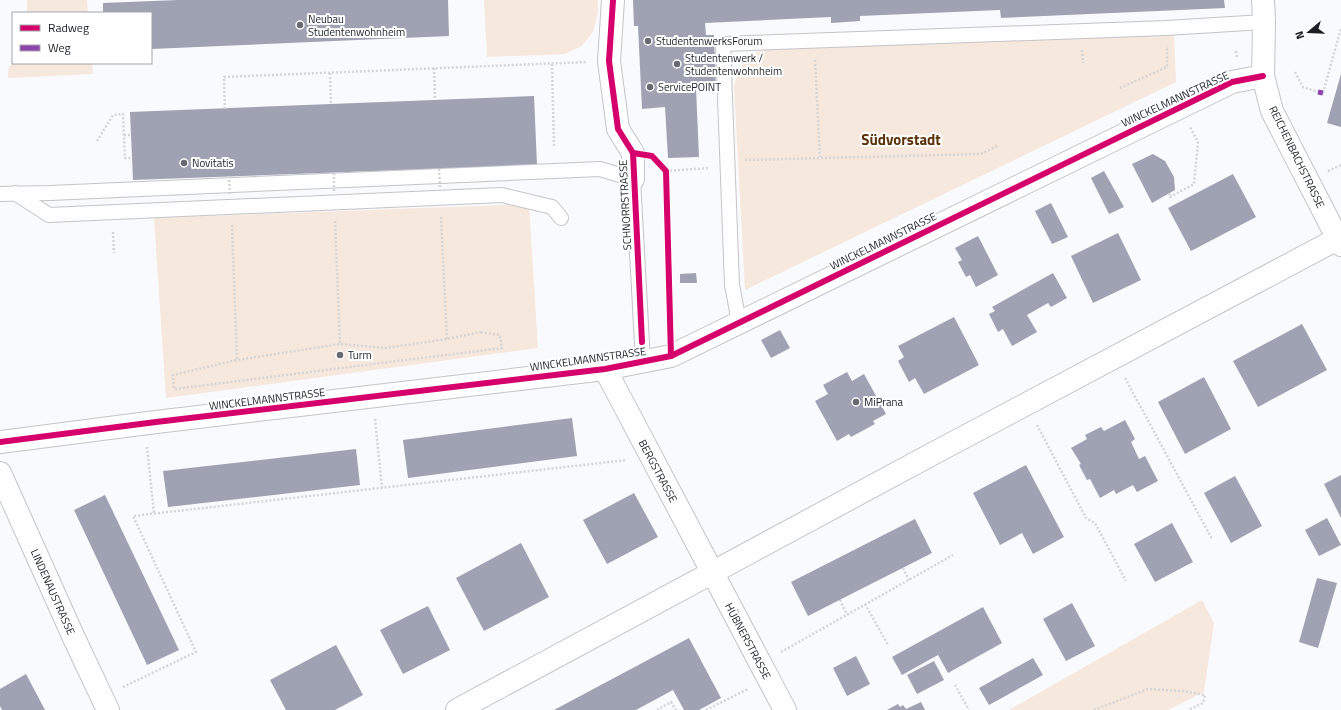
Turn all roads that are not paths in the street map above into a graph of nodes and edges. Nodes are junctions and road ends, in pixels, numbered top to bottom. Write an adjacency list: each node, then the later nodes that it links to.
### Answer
1 (613, 0): 5 (street, SCHNORRSTRASSE)
2 (1263, 0): 3 (street, REICHENBACHSTRASSE)
3 (1264, 22): 4 (street, REICHENBACHSTRASSE); 10 (lane)
4 (1263, 76): 9 (street, REICHENBACHSTRASSE); 10 (street, WINCKELMANNSTRASSE)
5 (634, 179): 6 (lane); 11 (lane, SCHNORRSTRASSE)
6 (15, 193): 7 (lane); 8 (lane)
7 (0, 194)
8 (561, 218)
9 (1340, 241): 15 (street)
10 (739, 322): 11 (street, WINCKELMANNSTRASSE)
11 (643, 362): 12 (street, WINCKELMANNSTRASSE)
12 (605, 369): 13 (street, WINCKELMANNSTRASSE); 15 (street, BERGSTRASSE)
13 (0, 442)
14 (0, 473): 16 (street, LINDENAUSTRASSE)
15 (712, 573): 17 (street); 18 (street, HÜBNERSTRASSE)
16 (105, 703)
17 (457, 710)
18 (785, 710)

